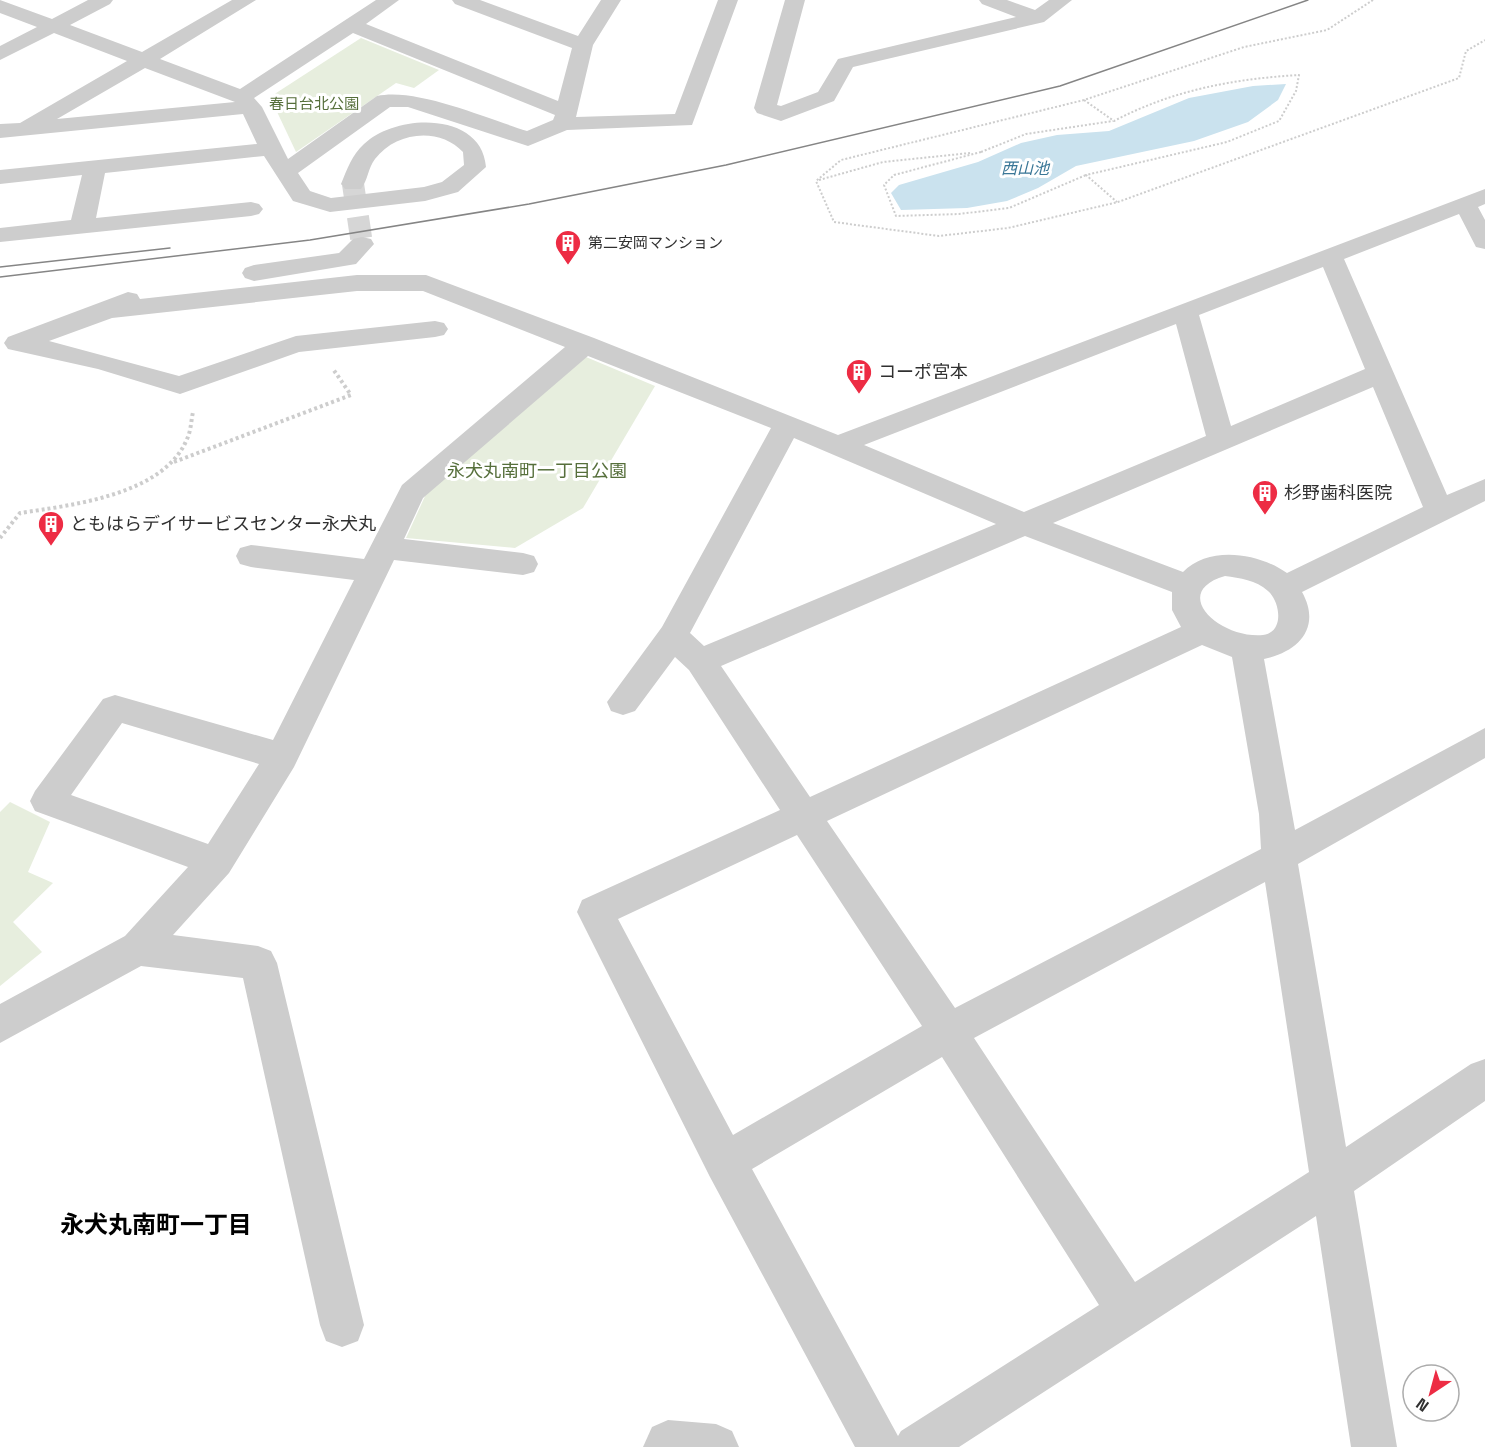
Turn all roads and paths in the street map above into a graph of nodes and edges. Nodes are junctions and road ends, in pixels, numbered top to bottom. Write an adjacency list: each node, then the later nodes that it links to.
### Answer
1 (103, 0): 16 (street)
2 (246, 0): 20 (street)
3 (389, 0): 15 (street)
4 (462, 0): 13 (street)
5 (514, 0): 13 (street)
6 (611, 0): 18 (street)
7 (728, 0): 23 (street)
8 (795, 0): 14 (street)
9 (989, 0): 14 (street)
10 (1062, 0): 14 (street)
11 (1373, 0): 21 (path)
12 (0, 6): 16 (street)
13 (497, 13): 18 (street)
14 (1037, 18)
15 (351, 25): 22 (street); 23 (street)
16 (53, 26): 19 (street); 20 (street)
17 (1485, 40): 36 (path)
18 (583, 45): 23 (street)
19 (0, 54)
20 (144, 60): 22 (street); 25 (street)
21 (1084, 100): 24 (path); 33 (path)
22 (246, 102): 25 (street); 27 (street)
23 (565, 118): 30 (street)
24 (1114, 121): 28 (path); 31 (path)
25 (26, 128): 26 (street)
26 (0, 131)
27 (271, 149): 29 (street); 30 (street)
28 (981, 152): 31 (path); 33 (path)
29 (95, 168): 32 (street); 38 (street)
30 (287, 170): 34 (street)
31 (1086, 175): 36 (path)
32 (0, 177)
33 (816, 181): 36 (path)
34 (353, 184)
35 (1475, 200): 40 (street); 42 (street)
36 (1118, 202)
37 (251, 209): 38 (street)
38 (82, 226): 39 (street)
39 (0, 235)
40 (1485, 242)
41 (362, 244): 43 (street)
42 (1330, 256): 44 (street); 50 (street)
43 (108, 310): 47 (street); 48 (street)
44 (1185, 312): 53 (street); 54 (street)
45 (435, 329): 46 (street)
46 (376, 336): 49 (street); 51 (street)
47 (585, 344): 52 (street); 61 (street)
48 (10, 346): 51 (street)
49 (323, 354): 51 (street); 55 (path)
50 (1381, 373): 53 (street); 57 (street)
51 (187, 394): 55 (path)
52 (787, 424): 54 (street); 66 (street)
53 (1221, 440): 58 (street)
54 (838, 445): 58 (street)
55 (174, 462): 59 (path)
56 (1485, 489): 57 (street)
57 (1440, 513): 64 (street)
58 (1022, 523): 63 (street); 68 (street)
59 (0, 538)
60 (251, 556): 61 (street)
61 (378, 559): 62 (street); 71 (street)
62 (523, 564)
63 (1188, 586): 64 (street); 65 (street)
64 (1284, 588): 67 (street)
65 (1203, 631): 67 (street); 72 (street)
66 (673, 636): 68 (street); 69 (street)
67 (1246, 648): 73 (street)
68 (700, 661): 72 (street)
69 (623, 702)
70 (1485, 742): 73 (street)
71 (282, 757): 74 (street); 74 (street)
72 (800, 815): 76 (street); 79 (street)
73 (1279, 857): 76 (street); 80 (street)
74 (216, 862): 75 (street)
75 (138, 948): 77 (street); 82 (street)
76 (948, 1032): 79 (street); 81 (street)
77 (10, 1035)
78 (1485, 1078): 80 (street)
79 (725, 1162): 85 (street)
80 (1330, 1182): 81 (street); 87 (street)
81 (1129, 1313): 86 (street)
82 (342, 1325)
83 (666, 1447): 84 (street)
84 (716, 1447)
85 (880, 1447)
86 (917, 1447)
87 (1374, 1447)

